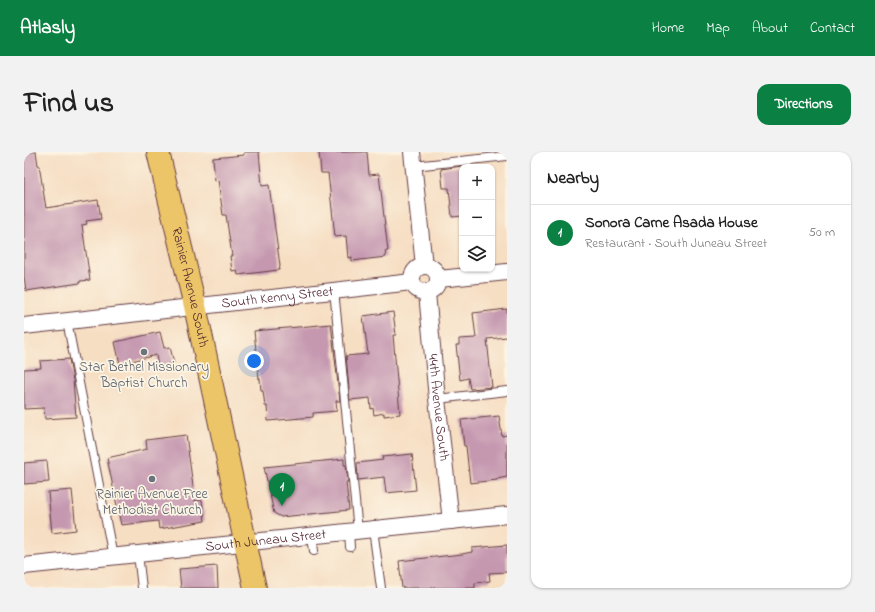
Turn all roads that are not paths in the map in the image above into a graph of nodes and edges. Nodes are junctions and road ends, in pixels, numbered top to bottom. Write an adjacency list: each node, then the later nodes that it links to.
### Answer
1 (158, 152): 10 (main road, Rainier Avenue South)
2 (507, 156): 3 (lane)
3 (413, 159): 4 (street)
4 (424, 266): 6 (street); 7 (street)
5 (507, 272): 6 (street)
6 (439, 279): 9 (street)
7 (412, 282): 8 (street, South Kenny Street); 9 (street)
8 (334, 290): 10 (street, South Kenny Street); 18 (lane)
9 (427, 293): 14 (street, 44th Avenue South)
10 (195, 306): 11 (street, South Kenny Street); 19 (main road, Rainier Avenue South)
11 (67, 321): 12 (street, South Kenny Street); 21 (lane)
12 (24, 326)
13 (507, 391): 14 (lane)
14 (437, 399): 16 (street, 44th Avenue South)
15 (507, 515): 16 (street, South Juneau Street)
16 (451, 521): 17 (street, South Juneau Street)
17 (373, 529): 18 (street, South Juneau Street); 25 (lane)
18 (352, 537): 19 (street, South Juneau Street)
19 (245, 544): 20 (street, South Juneau Street); 24 (main road, Rainier Avenue South)
20 (138, 554): 21 (street, South Juneau Street); 23 (lane)
21 (113, 557): 22 (street, South Juneau Street)
22 (24, 566)
23 (142, 588)
24 (255, 588)
25 (381, 588)

